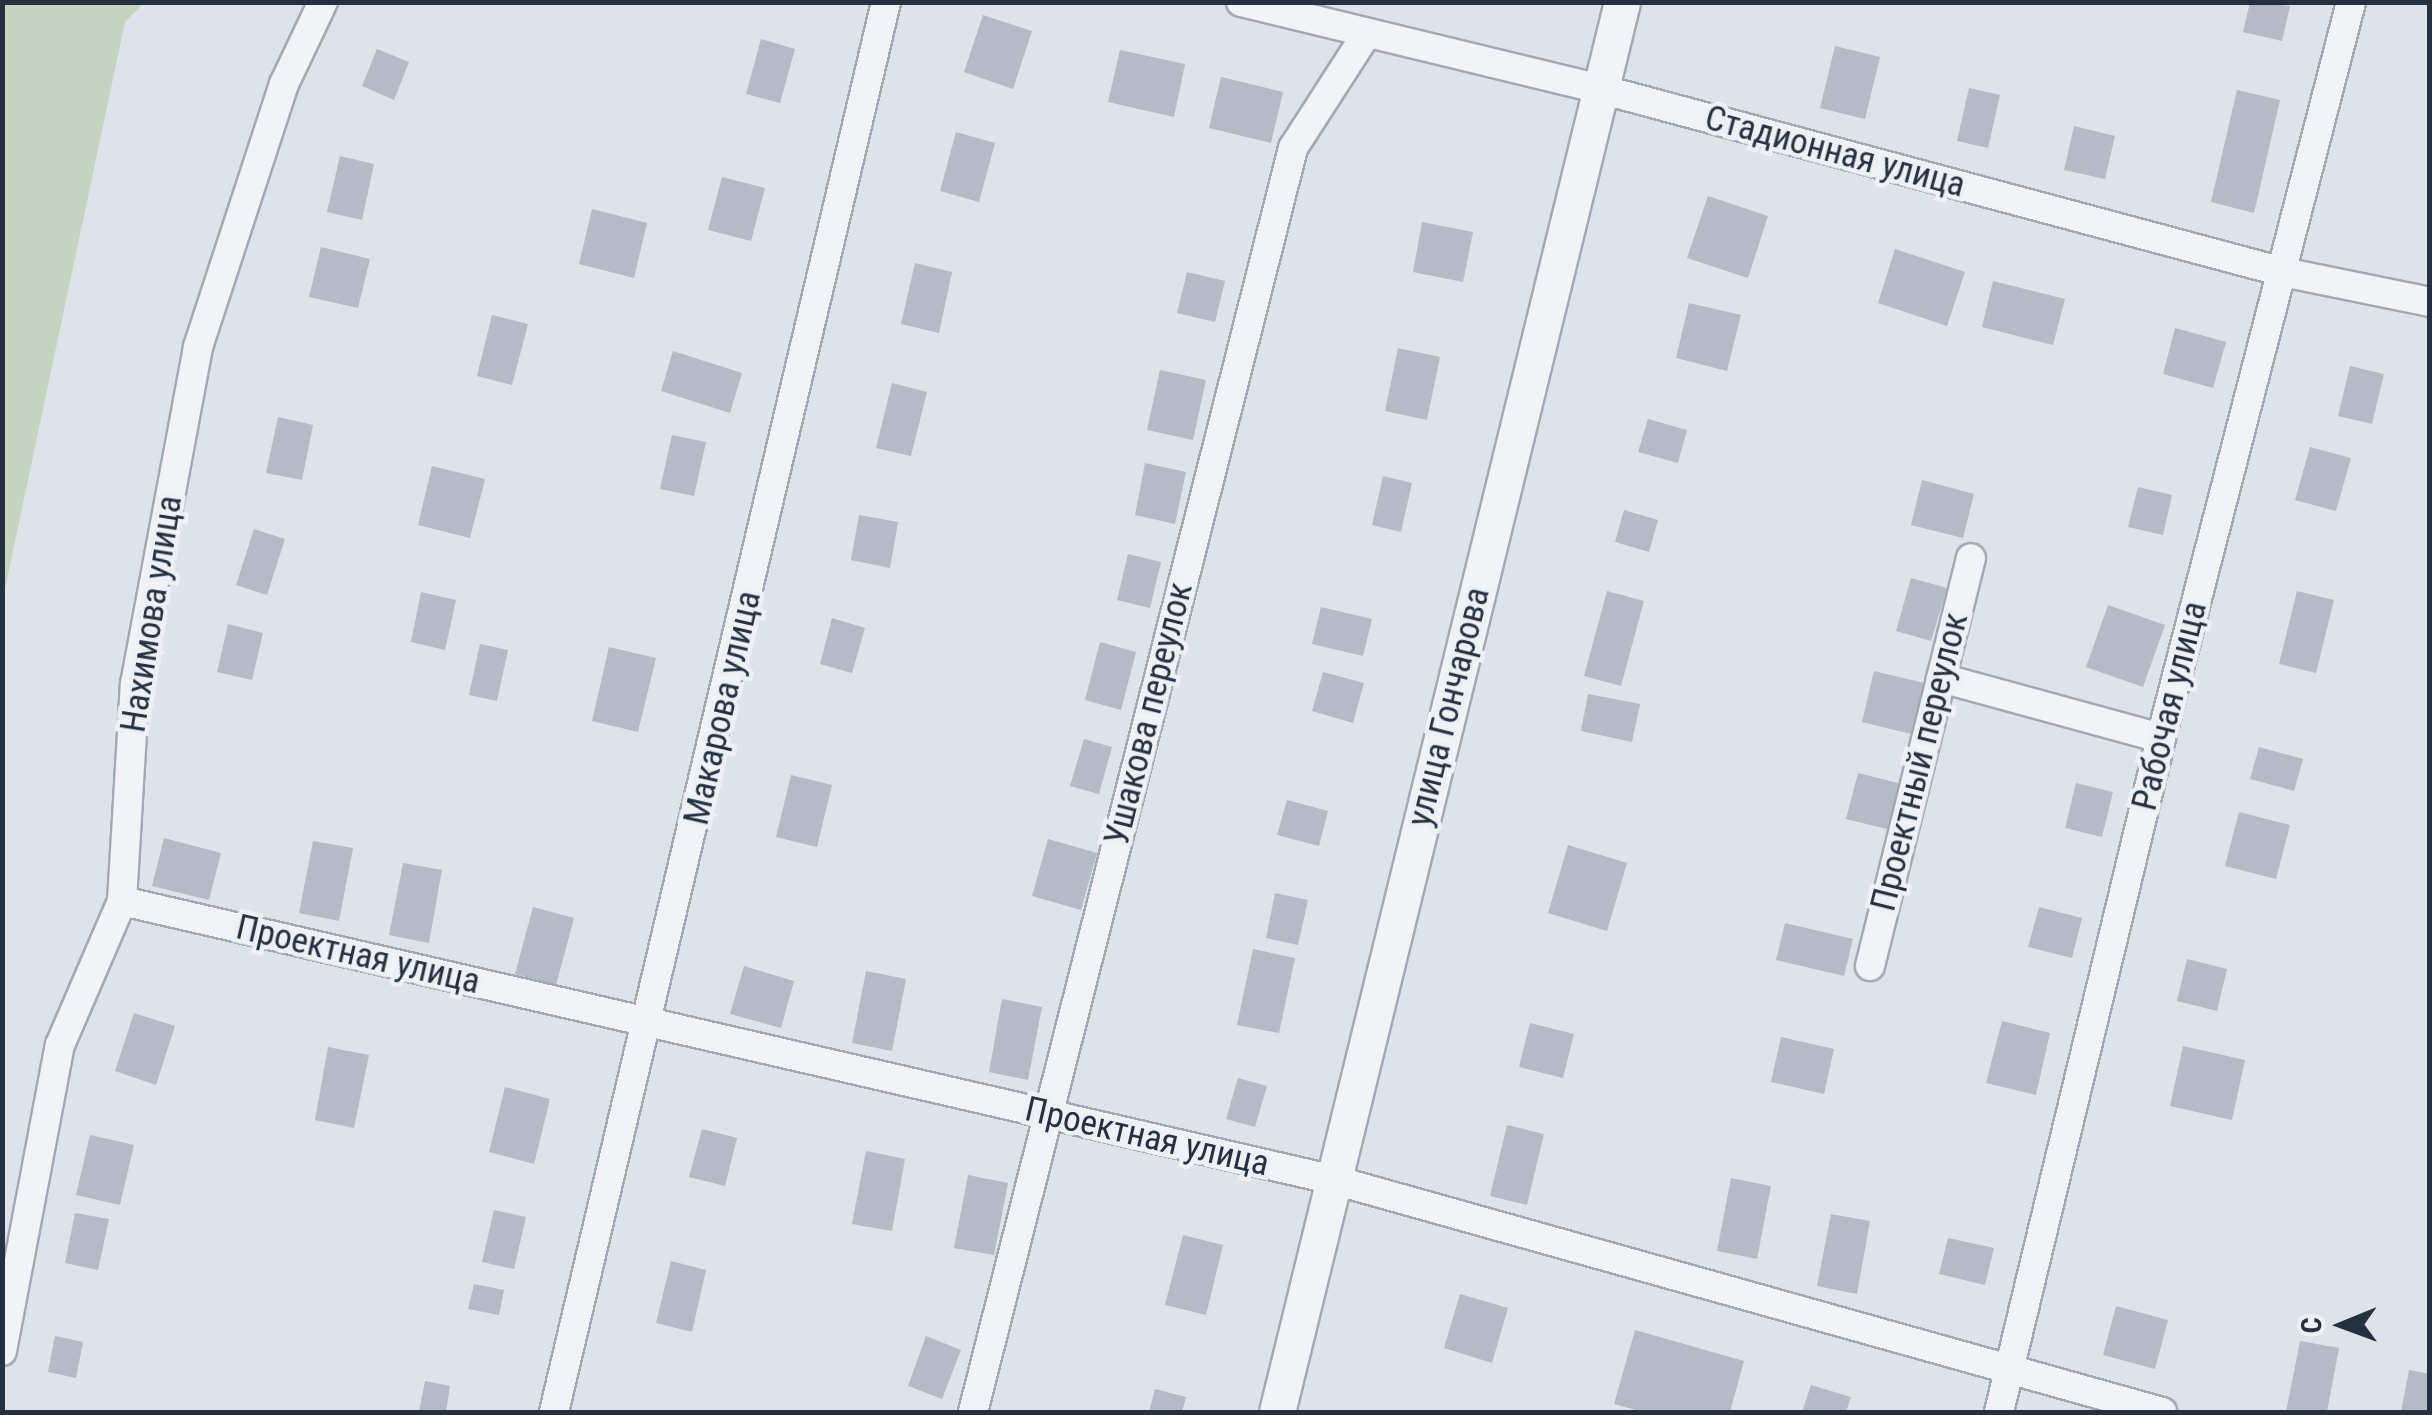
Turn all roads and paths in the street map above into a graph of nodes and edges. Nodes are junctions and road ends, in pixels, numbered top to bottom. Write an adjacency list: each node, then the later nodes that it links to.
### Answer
1 (323, 2): 13 (street, Нахимова улица)
2 (886, 2): 15 (street, Макарова улица)
3 (1240, 2): 6 (street, Стадионная улица)
4 (1622, 2): 7 (street, улица Гончарова)
5 (2351, 2): 8 (street, Рабочая улица)
6 (1367, 33): 7 (street, Стадионная улица); 16 (street, Ушакова переулок)
7 (1600, 89): 8 (street, Стадионная улица); 17 (street, улица Гончарова)
8 (2283, 272): 9 (street, Стадионная улица); 12 (street, Рабочая улица)
9 (2430, 302)
10 (1971, 558): 11 (street, Проектный переулок)
11 (1941, 678): 12 (street); 14 (street, Проектный переулок)
12 (2161, 738): 19 (street, Рабочая улица)
13 (122, 900): 15 (street, Проектная улица); 18 (street, Нахимова улица)
14 (1870, 966)
15 (651, 1022): 16 (street, Проектная улица); 20 (street, Макарова улица)
16 (1047, 1114): 17 (street, Проектная улица); 21 (street, Ушакова переулок)
17 (1334, 1180): 19 (street, Проектная улица); 22 (street, улица Гончарова)
18 (2, 1351)
19 (2009, 1372): 23 (street, Рабочая улица); 24 (street, Проектная улица)
20 (554, 1412)
21 (973, 1412)
22 (1277, 1412)
23 (1999, 1412)
24 (2162, 1412)

